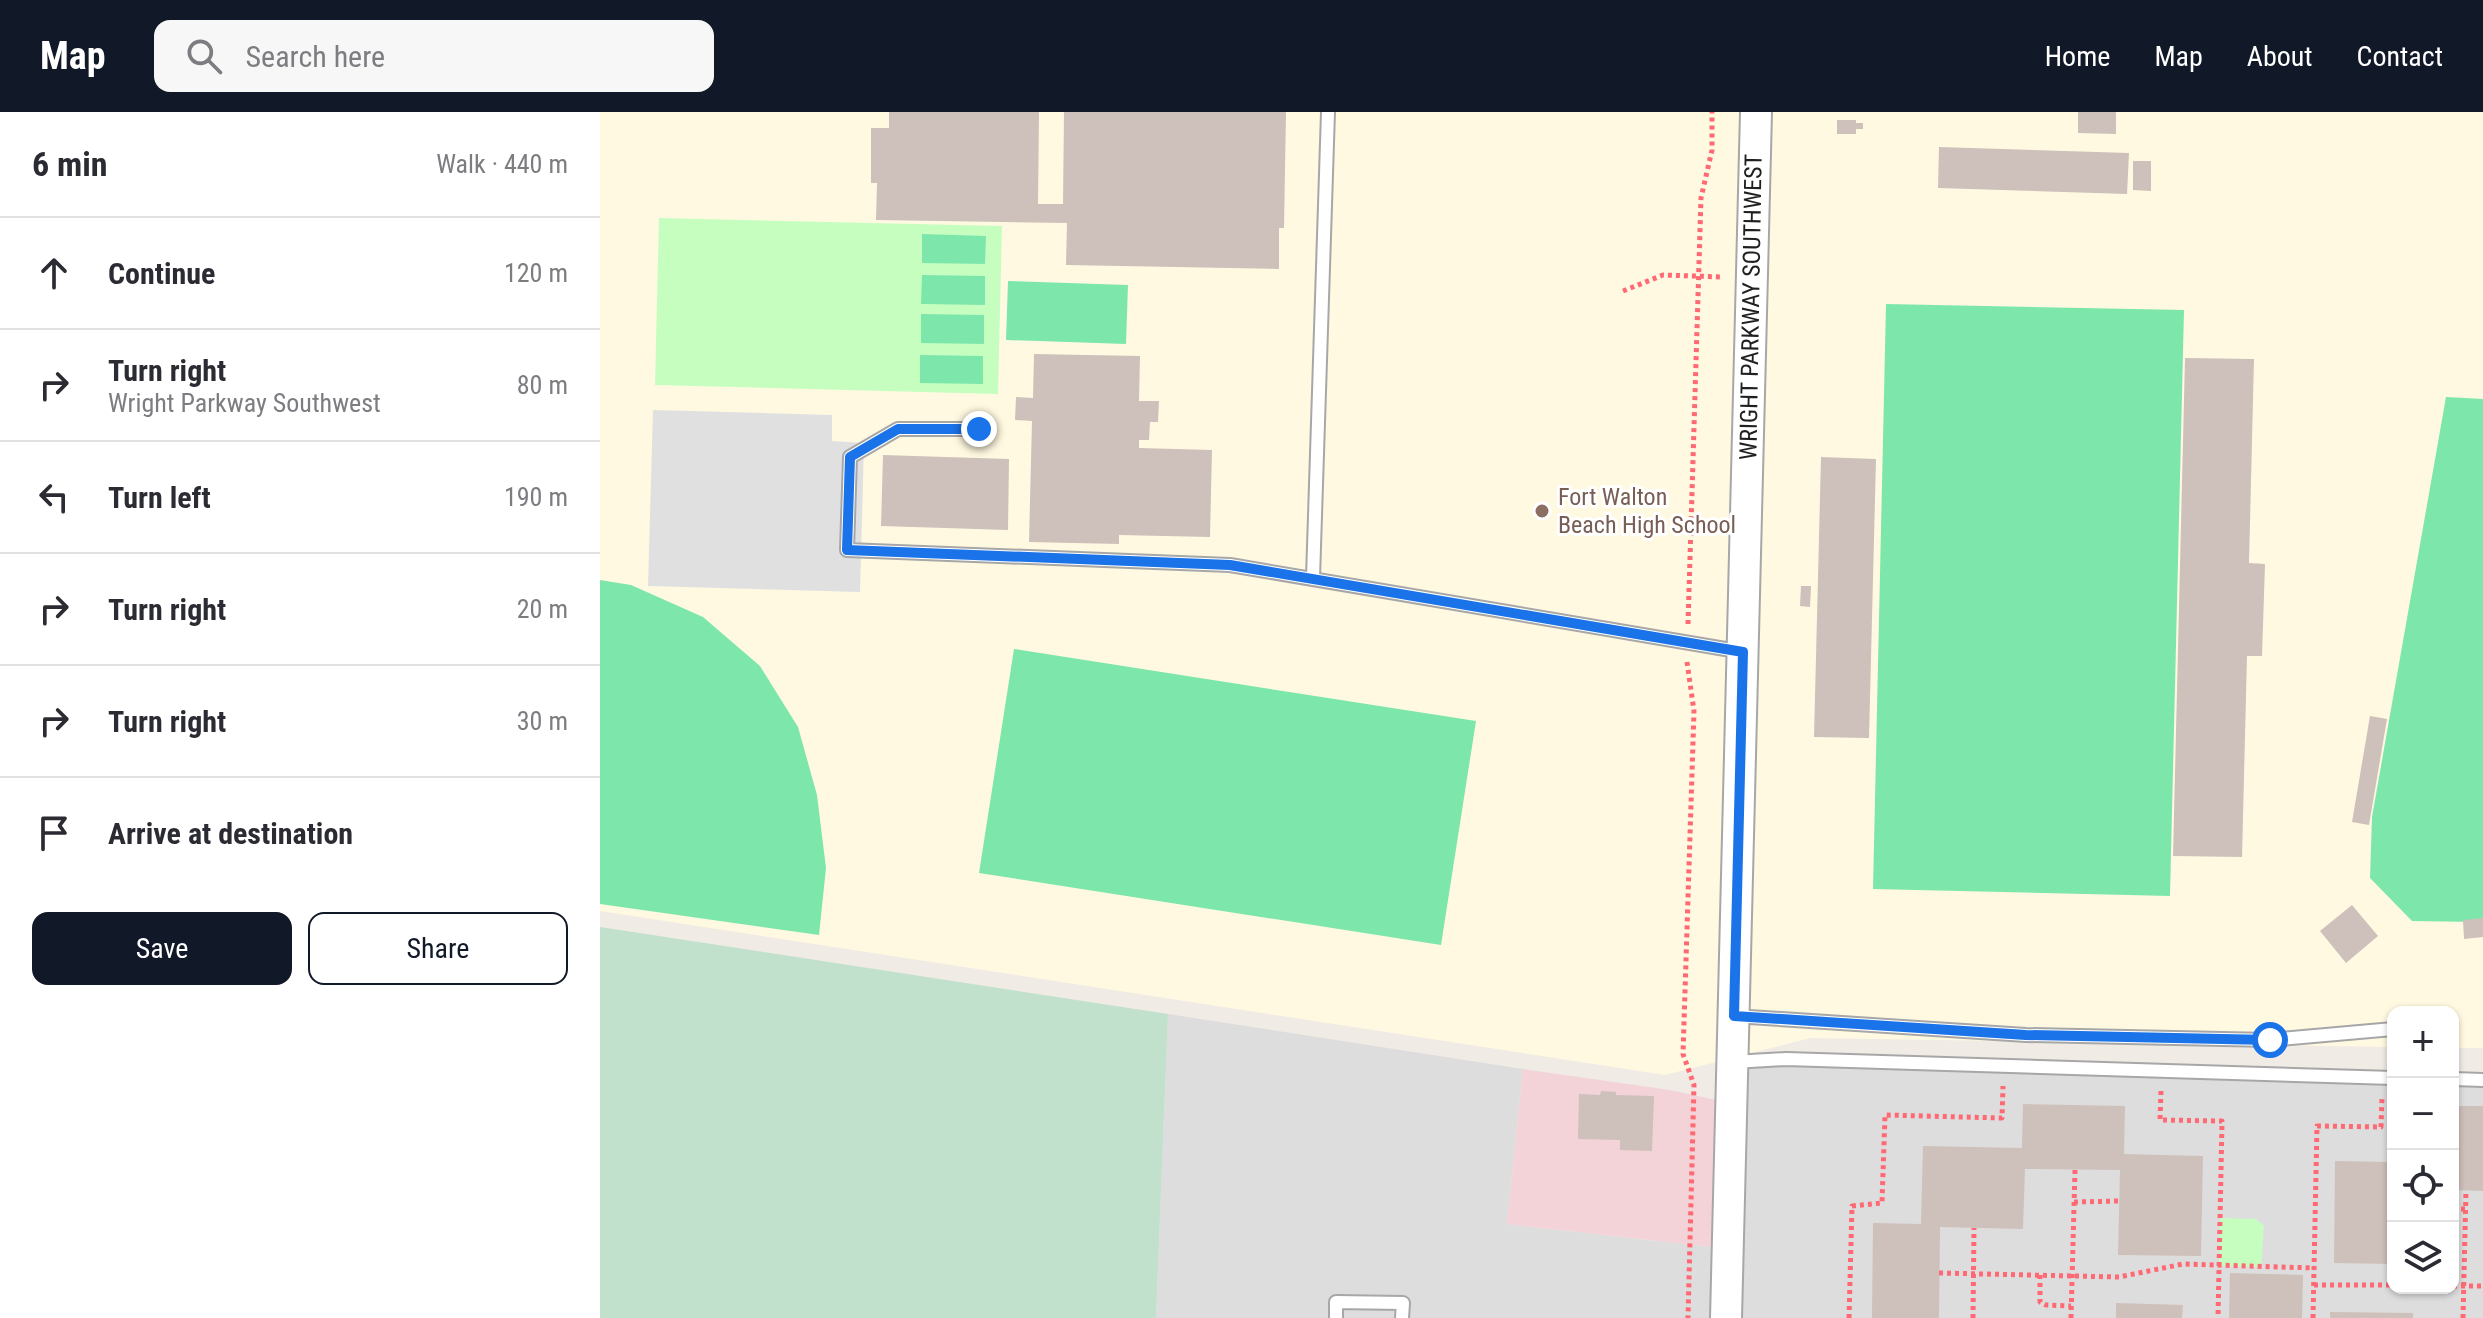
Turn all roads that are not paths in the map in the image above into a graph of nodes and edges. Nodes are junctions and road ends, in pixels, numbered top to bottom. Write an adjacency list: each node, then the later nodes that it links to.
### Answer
1 (1328, 112): 4 (lane)
2 (1756, 112): 5 (street, WRIGHT PARKWAY SOUTHWEST)
3 (979, 429): 4 (lane)
4 (1313, 578): 5 (lane)
5 (1743, 652): 6 (street, WRIGHT PARKWAY SOUTHWEST)
6 (1734, 1016): 7 (lane); 8 (street, WRIGHT PARKWAY SOUTHWEST)
7 (2387, 1030)
8 (1732, 1062): 9 (lane); 14 (street, WRIGHT PARKWAY SOUTHWEST)
9 (2387, 1078)
10 (2459, 1079): 11 (lane)
11 (2483, 1080)
12 (1336, 1318): 13 (lane)
13 (1402, 1318)
14 (1726, 1318)

